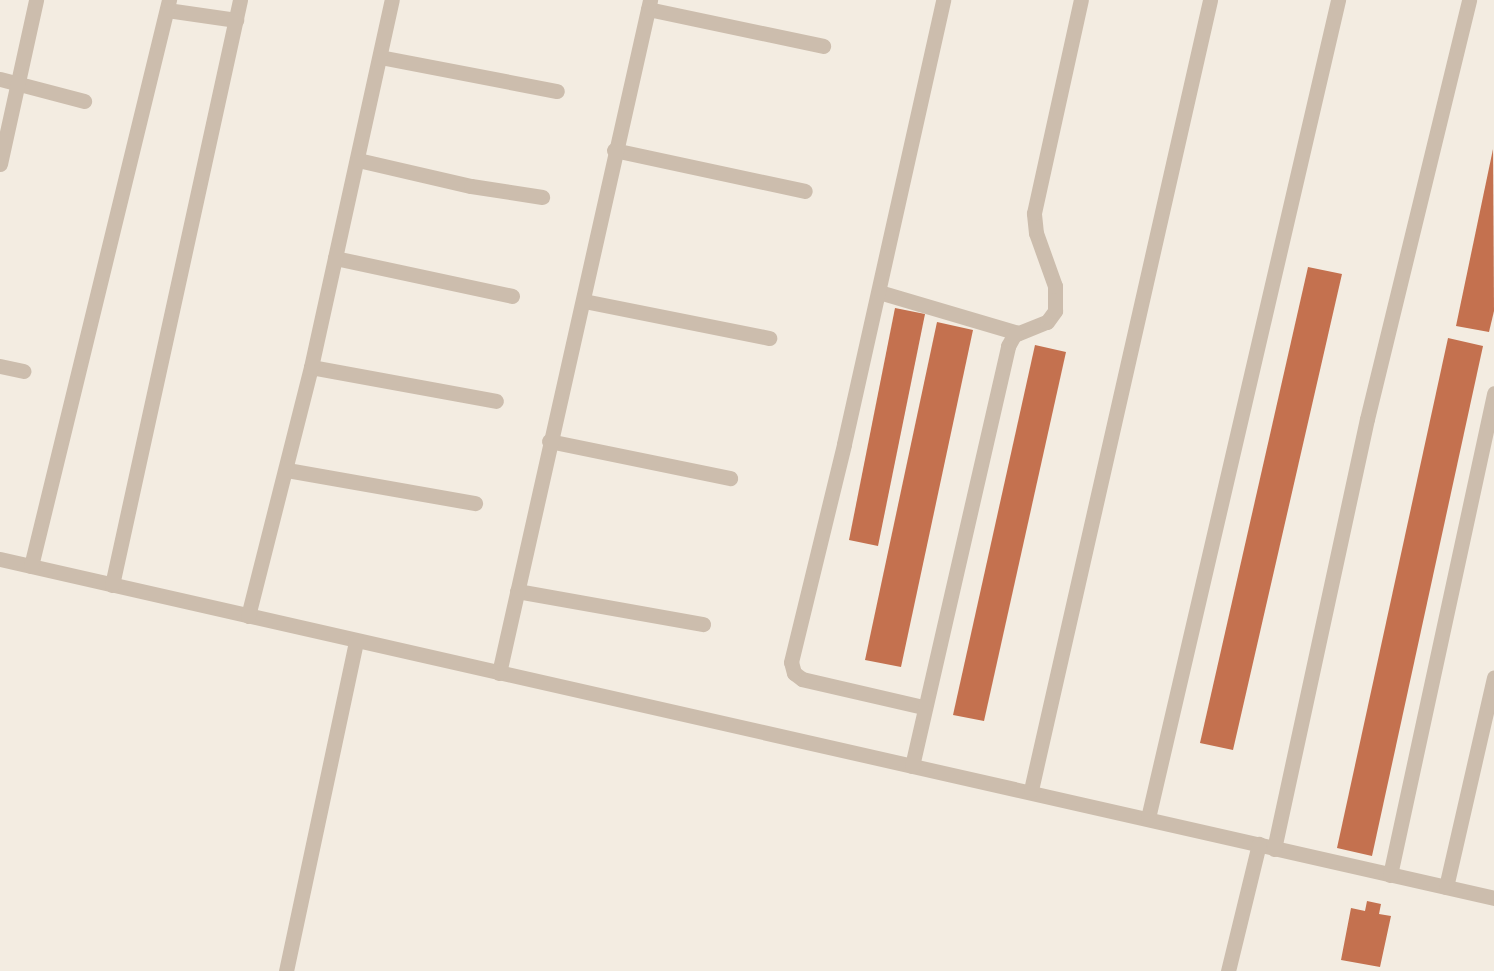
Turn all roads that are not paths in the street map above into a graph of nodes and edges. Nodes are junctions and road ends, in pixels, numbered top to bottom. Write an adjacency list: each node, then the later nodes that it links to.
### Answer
1 (36, 0): 15 (street)
2 (240, 0): 11 (street)
3 (392, 0): 13 (street)
4 (943, 0): 24 (street)
5 (1082, 0): 27 (street)
6 (1210, 0): 49 (street)
7 (1338, 0): 50 (street)
8 (1469, 0): 52 (street)
9 (168, 5): 11 (street); 39 (street)
10 (649, 5): 12 (street); 18 (street)
11 (236, 20): 40 (street)
12 (823, 46)
13 (380, 57): 16 (street); 19 (street)
14 (0, 79): 15 (street)
15 (18, 84): 17 (street); 20 (street)
16 (557, 91)
17 (84, 101)
18 (614, 150): 21 (street); 26 (street)
19 (358, 160): 22 (street); 23 (street)
20 (0, 164)
21 (805, 191)
22 (542, 197)
23 (335, 258): 25 (street); 30 (street)
24 (879, 292): 27 (street); 47 (street)
25 (512, 296)
26 (584, 301): 28 (street); 34 (street)
27 (1018, 333): 47 (street)
28 (769, 338)
29 (0, 366): 31 (street)
30 (311, 367): 33 (street); 35 (street)
31 (23, 371)
32 (1494, 393): 53 (street)
33 (496, 401)
34 (549, 441): 36 (street); 41 (street)
35 (287, 470): 37 (street); 42 (street)
36 (730, 478)
37 (475, 503)
38 (0, 559): 39 (street)
39 (31, 566): 40 (street)
40 (112, 585): 42 (street)
41 (517, 591): 43 (street); 45 (street)
42 (248, 616): 44 (street)
43 (703, 624)
44 (356, 641): 45 (street); 56 (street)
45 (499, 673): 48 (street)
46 (1494, 677): 54 (street)
47 (923, 707): 48 (street)
48 (912, 766): 49 (street)
49 (1031, 790): 50 (street)
50 (1148, 818): 51 (street)
51 (1259, 844): 52 (street); 57 (street)
52 (1274, 849): 53 (street)
53 (1390, 875): 54 (street)
54 (1446, 887): 55 (street)
55 (1494, 898)
56 (286, 971)
57 (1228, 971)

